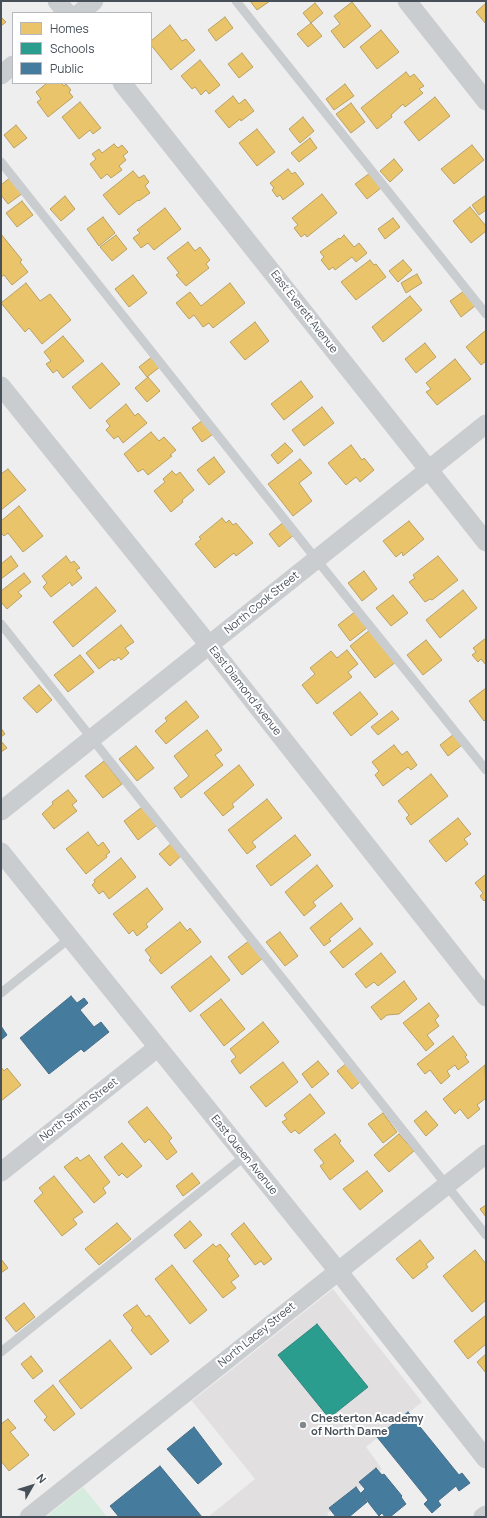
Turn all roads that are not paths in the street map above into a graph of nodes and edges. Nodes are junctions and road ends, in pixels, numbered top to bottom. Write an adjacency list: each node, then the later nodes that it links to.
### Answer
1 (57, 1): 5 (street)
2 (94, 1): 6 (street)
3 (236, 1): 12 (lane)
4 (407, 1): 10 (street)
5 (66, 12)
6 (81, 12)
7 (12, 67): 8 (street)
8 (1, 75)
9 (123, 84): 15 (street, East Everett Avenue)
10 (486, 101)
11 (1, 162): 17 (lane)
12 (486, 314)
13 (1, 386): 19 (street, East Diamond Avenue)
14 (486, 424): 15 (street, North Cook Street)
15 (429, 469): 16 (street, East Everett Avenue); 17 (street, North Cook Street)
16 (486, 542)
17 (316, 559): 19 (street, North Cook Street); 21 (lane)
18 (1, 624): 20 (lane)
19 (209, 645): 20 (street, North Cook Street); 26 (street, East Diamond Avenue)
20 (91, 739): 22 (street, North Cook Street); 31 (lane)
21 (486, 770)
22 (1, 811)
23 (1, 852): 24 (street, East Queen Avenue)
24 (70, 938): 25 (lane); 27 (street, East Queen Avenue)
25 (1, 993)
26 (486, 997)
27 (157, 1048): 29 (street, East Queen Avenue); 30 (street, North Smith Street)
28 (486, 1154): 31 (street, North Lacey Street)
29 (245, 1156): 33 (street, East Queen Avenue); 34 (lane)
30 (1, 1172)
31 (446, 1185): 32 (lane); 33 (street, North Lacey Street)
32 (486, 1235)
33 (338, 1271): 35 (street, East Queen Avenue); 37 (street, North Lacey Street)
34 (1, 1352)
35 (486, 1458)
36 (486, 1515): 38 (street)
37 (29, 1517)
38 (483, 1517)

